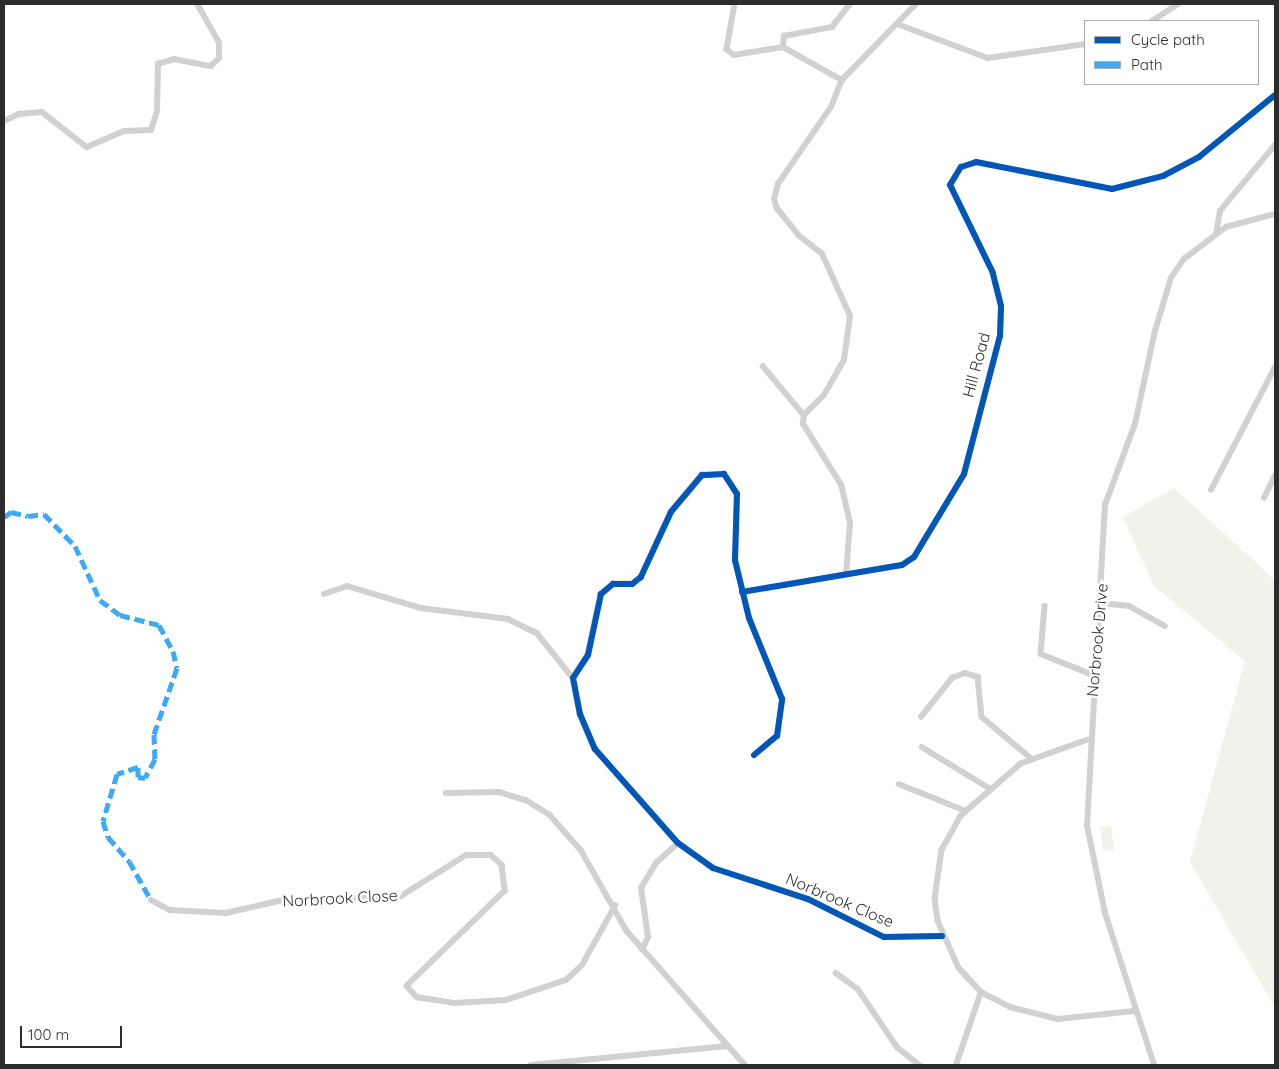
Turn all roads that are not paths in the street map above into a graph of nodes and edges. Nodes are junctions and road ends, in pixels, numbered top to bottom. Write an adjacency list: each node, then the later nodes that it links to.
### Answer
1 (198, 4): 12 (street)
2 (735, 4): 9 (street)
3 (850, 4): 9 (street)
4 (916, 4): 7 (street)
5 (1178, 4): 6 (street)
6 (1154, 20)
7 (900, 25): 8 (street); 10 (street)
8 (1084, 44)
9 (783, 47): 10 (street)
10 (842, 80): 18 (street)
11 (1275, 95): 22 (street, Hill Road)
12 (4, 121)
13 (1275, 146): 15 (street)
14 (1275, 215): 15 (street)
15 (1216, 234): 25 (street, Norbrook Drive)
16 (763, 366): 18 (street)
17 (1275, 367): 20 (street)
18 (804, 415): 22 (street)
19 (1275, 475): 21 (street)
20 (1211, 490)
21 (1264, 498)
22 (846, 575): 23 (street, Hill Road)
23 (742, 592): 29 (street); 33 (street)
24 (324, 594): 29 (street)
25 (1101, 603): 27 (street); 28 (street, Norbrook Drive)
26 (1045, 606): 28 (street)
27 (1165, 626)
28 (1093, 675): 31 (street, Norbrook Drive)
29 (573, 678): 39 (street, Norbrook Close)
30 (921, 718): 34 (street)
31 (1088, 740): 34 (street); 46 (street, Norbrook Drive)
32 (922, 747): 36 (street)
33 (754, 755)
34 (1032, 759): 36 (street)
35 (899, 784): 38 (street)
36 (989, 788): 38 (street)
37 (446, 793): 41 (street)
38 (966, 811): 42 (street)
39 (678, 843): 42 (street, Norbrook Close); 43 (street)
40 (151, 900): 41 (street, Norbrook Close)
41 (615, 906): 43 (street)
42 (942, 936): 45 (street)
43 (642, 950): 47 (street)
44 (836, 973): 50 (street)
45 (981, 992): 46 (street); 51 (street)
46 (1134, 1011): 52 (street, Norbrook Drive)
47 (727, 1046): 48 (street); 49 (street)
48 (531, 1065)
49 (744, 1065)
50 (920, 1065)
51 (956, 1065)
52 (1154, 1065)

